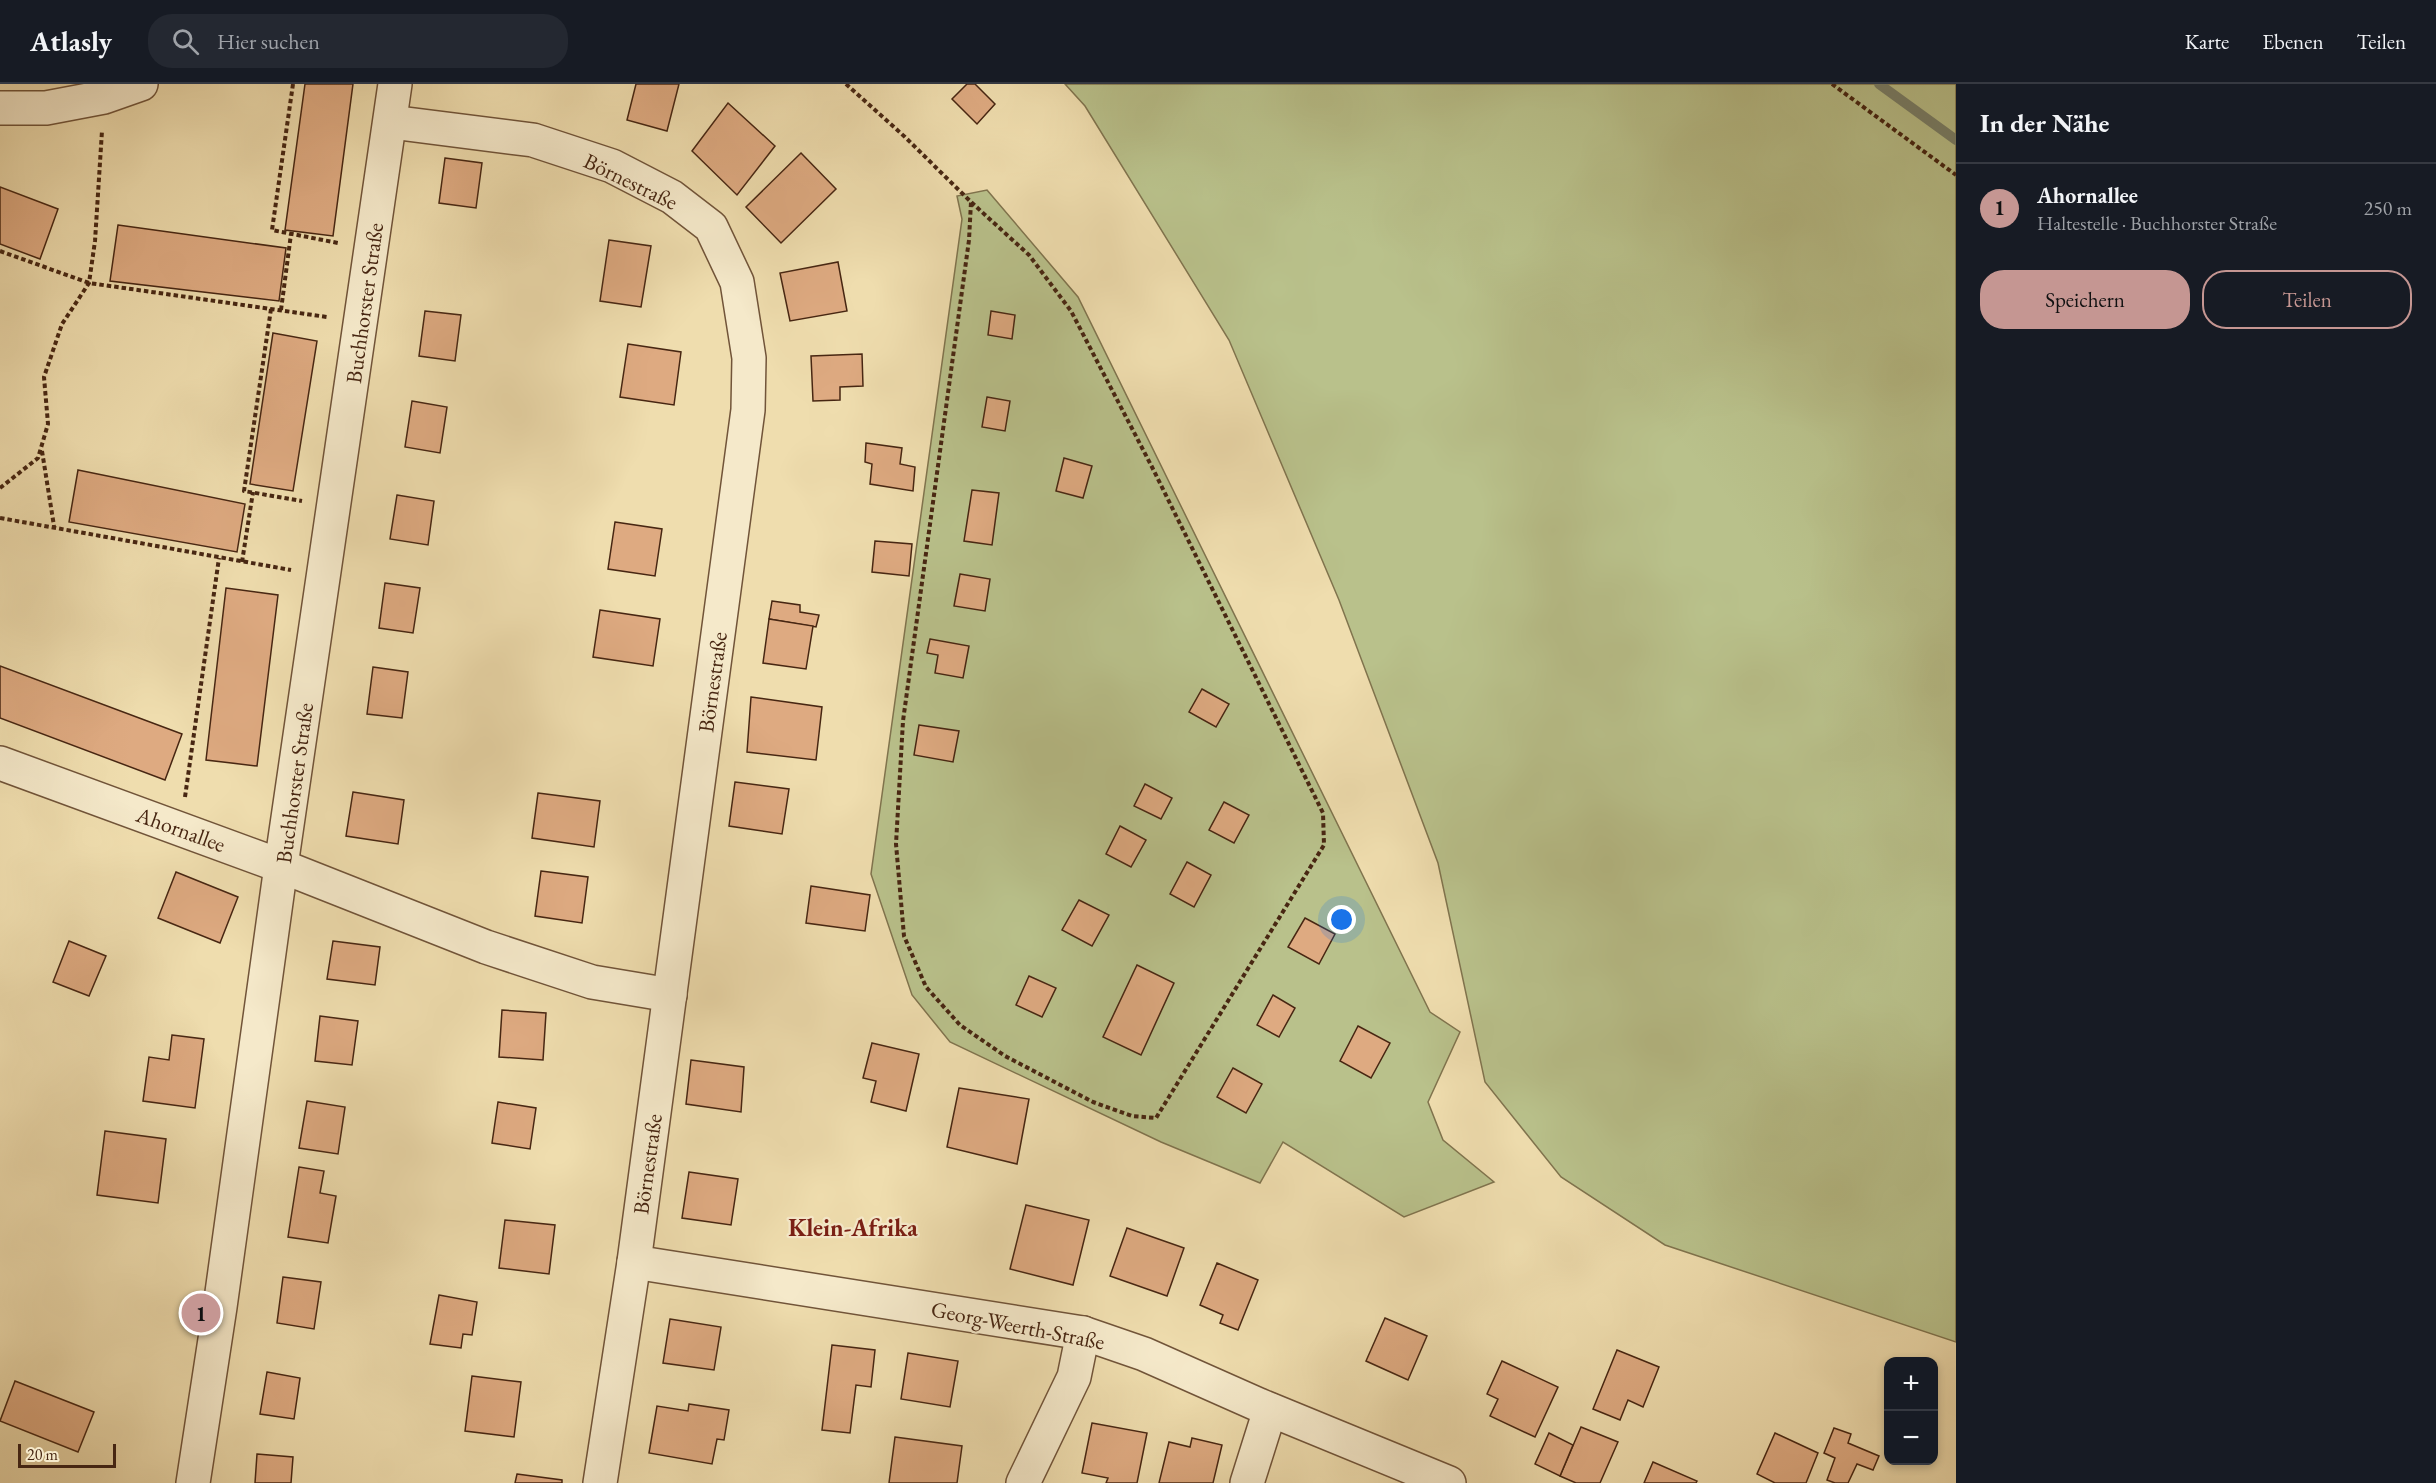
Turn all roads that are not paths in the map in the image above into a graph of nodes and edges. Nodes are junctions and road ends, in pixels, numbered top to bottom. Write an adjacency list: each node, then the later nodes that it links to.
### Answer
1 (141, 84): 3 (street)
2 (395, 84): 4 (street, Buchhorster Straße)
3 (0, 108)
4 (391, 122): 6 (street, Buchhorster Straße); 7 (street, Börnestraße)
5 (0, 763): 6 (street, Ahornallee)
6 (281, 866): 7 (street, Ahornallee); 11 (street, Buchhorster Straße)
7 (670, 995): 8 (street, Börnestraße)
8 (634, 1262): 9 (street, Georg-Weerth-Straße); 12 (street, Börnestraße)
9 (1083, 1333): 10 (street, Georg-Weerth-Straße); 13 (street)
10 (1270, 1410): 14 (street); 15 (street, Georg-Weerth-Straße)
11 (193, 1483)
12 (600, 1483)
13 (1023, 1483)
14 (1247, 1483)
15 (1449, 1483)

